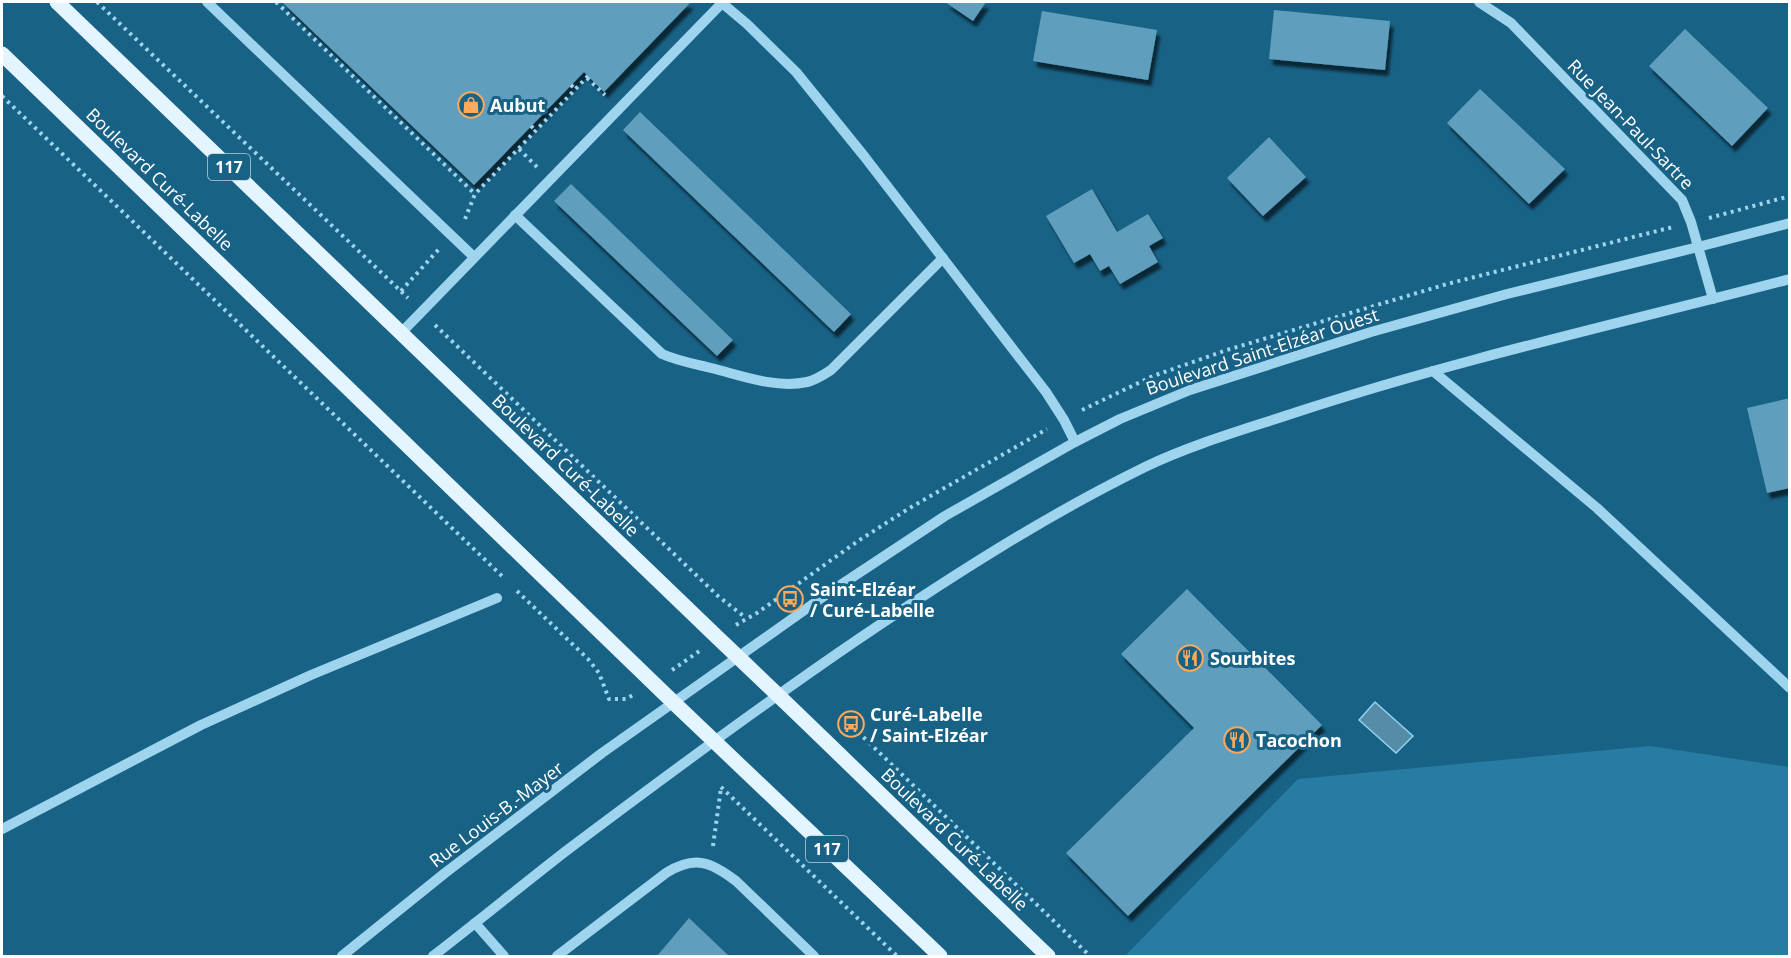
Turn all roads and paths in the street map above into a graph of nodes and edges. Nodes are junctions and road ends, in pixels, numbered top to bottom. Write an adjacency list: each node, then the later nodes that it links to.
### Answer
1 (57, 2): 32 (main road, Boulevard Curé-Labelle / 117)
2 (97, 2): 28 (path)
3 (207, 2): 25 (street)
4 (276, 2): 16 (path)
5 (721, 2): 19 (street); 26 (street)
6 (1479, 2): 23 (street, Rue Jean-Paul-Sartre)
7 (2, 54): 44 (main road, Boulevard Curé-Labelle / 117)
8 (571, 85): 9 (path)
9 (576, 90): 10 (path); 13 (path)
10 (602, 92)
11 (2, 96): 37 (path)
12 (531, 126): 13 (path)
13 (537, 131): 14 (path)
14 (518, 149): 15 (path); 16 (path)
15 (533, 163)
16 (475, 194): 21 (path)
17 (1790, 196): 18 (path)
18 (1743, 209)
19 (515, 215): 25 (street); 26 (street)
20 (1790, 222): 23 (street, Boulevard Saint-Elzéar Ouest)
21 (463, 223)
22 (1623, 239): 34 (path, Boulevard Saint-Elzéar Ouest)
23 (1698, 247): 30 (street, Rue Jean-Paul-Sartre); 36 (street, Boulevard Saint-Elzéar Ouest)
24 (440, 248): 28 (path)
25 (474, 257): 32 (street)
26 (943, 258): 36 (street)
27 (1790, 279): 30 (street)
28 (401, 291): 29 (path)
29 (406, 296)
30 (1713, 299): 33 (street)
31 (440, 330): 35 (path, Boulevard Curé-Labelle)
32 (401, 333): 40 (main road, Boulevard Curé-Labelle / 117)
33 (1432, 371): 41 (street); 42 (street)
34 (1093, 404)
35 (1029, 438)
36 (1075, 442): 40 (street, Boulevard Saint-Elzéar Ouest)
37 (507, 581)
38 (515, 589): 43 (path)
39 (497, 598): 47 (street)
40 (738, 657): 42 (main road, Boulevard Curé-Labelle / 117); 44 (street, Boulevard Saint-Elzéar Ouest)
41 (1790, 688)
42 (778, 694): 46 (street); 57 (main road, Boulevard Curé-Labelle / 117)
43 (609, 699)
44 (673, 702): 46 (main road, Boulevard Curé-Labelle / 117); 50 (street, Rue Louis-B.-Mayer)
45 (858, 732): 58 (path, Boulevard Curé-Labelle)
46 (714, 741): 49 (street); 56 (main road, Boulevard Curé-Labelle / 117)
47 (2, 829)
48 (713, 848): 55 (path)
49 (476, 923): 51 (street); 52 (street)
50 (342, 957)
51 (433, 957)
52 (504, 957)
53 (557, 957): 54 (street)
54 (814, 957)
55 (897, 957)
56 (940, 957)
57 (1048, 957)
58 (1090, 957)

